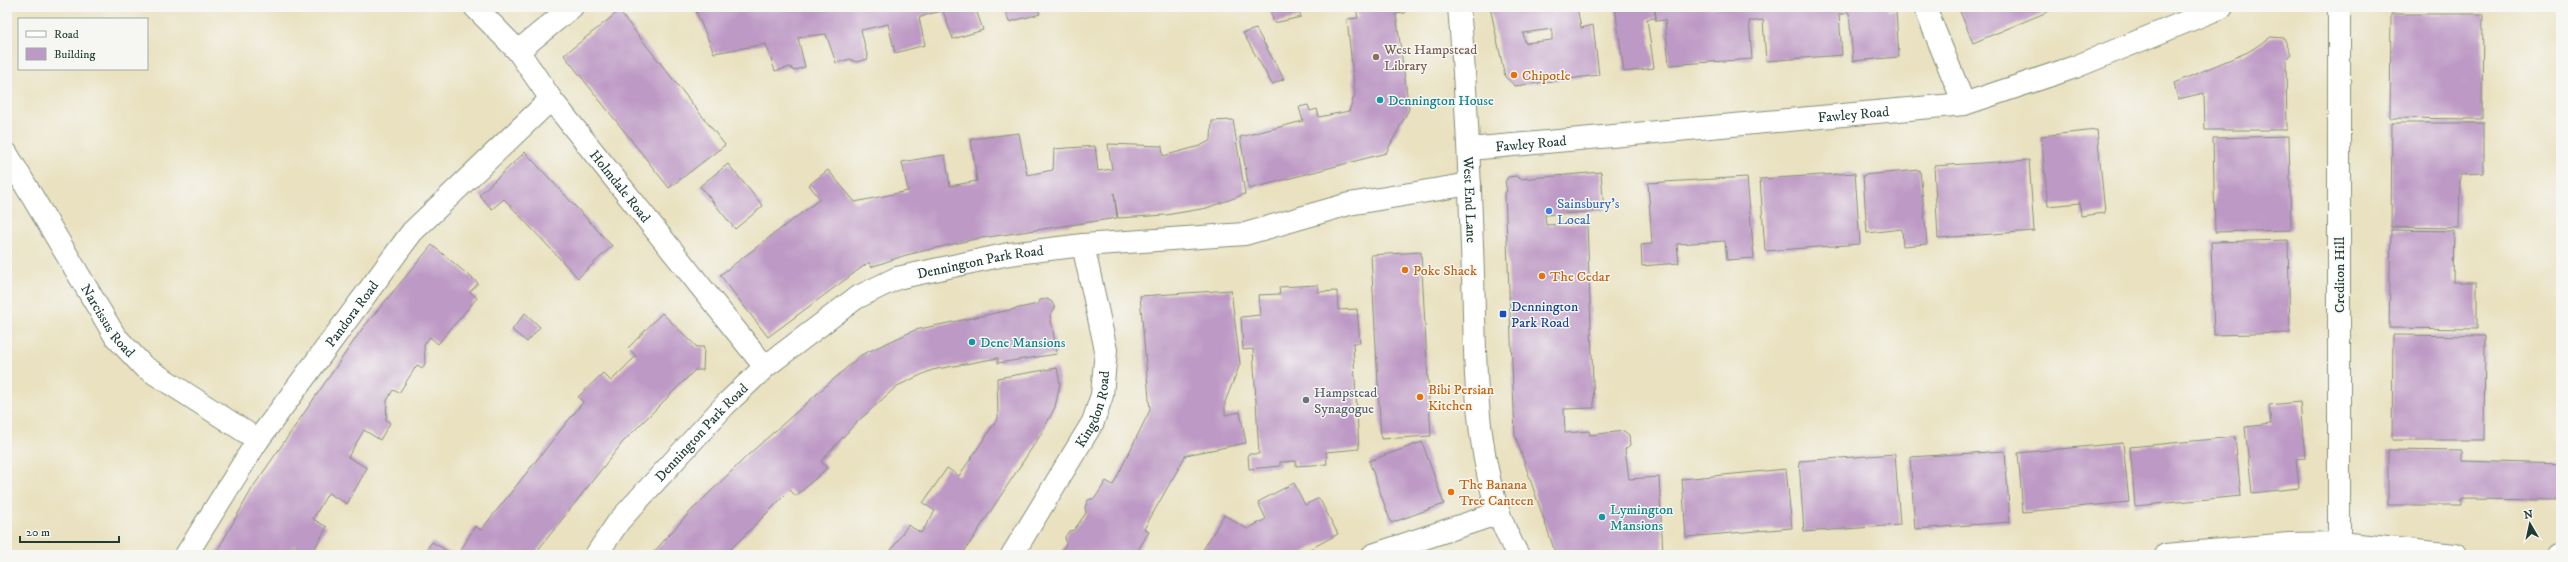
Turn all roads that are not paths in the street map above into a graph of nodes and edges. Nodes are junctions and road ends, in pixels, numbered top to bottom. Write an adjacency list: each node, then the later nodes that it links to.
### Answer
1 (475, 7): 7 (street, Holmdale Road)
2 (572, 7): 7 (street)
3 (1459, 7): 10 (street, West End Lane)
4 (1926, 7): 9 (street)
5 (2222, 7): 9 (street, Fawley Road)
6 (2340, 7): 17 (street, Crediton Hill)
7 (518, 51): 8 (street, Holmdale Road)
8 (551, 99): 14 (street, Holmdale Road); 15 (street, Pandora Road)
9 (1964, 104): 10 (street, Fawley Road)
10 (1469, 149): 12 (street, West End Lane)
11 (7, 154): 15 (street, Narcissus Road)
12 (1470, 184): 13 (street, Dennington Park Road); 16 (street, West End Lane)
13 (1083, 245): 14 (street, Dennington Park Road); 20 (street, Kingdon Road)
14 (766, 367): 19 (street, Dennington Park Road)
15 (258, 440): 18 (street, Pandora Road)
16 (1499, 513): 21 (street); 22 (street, West End Lane)
17 (2339, 543): 23 (street); 24 (street)
18 (186, 555)
19 (596, 555)
20 (1012, 555)
21 (1373, 555)
22 (1518, 555)
23 (2166, 555)
24 (2455, 555)

